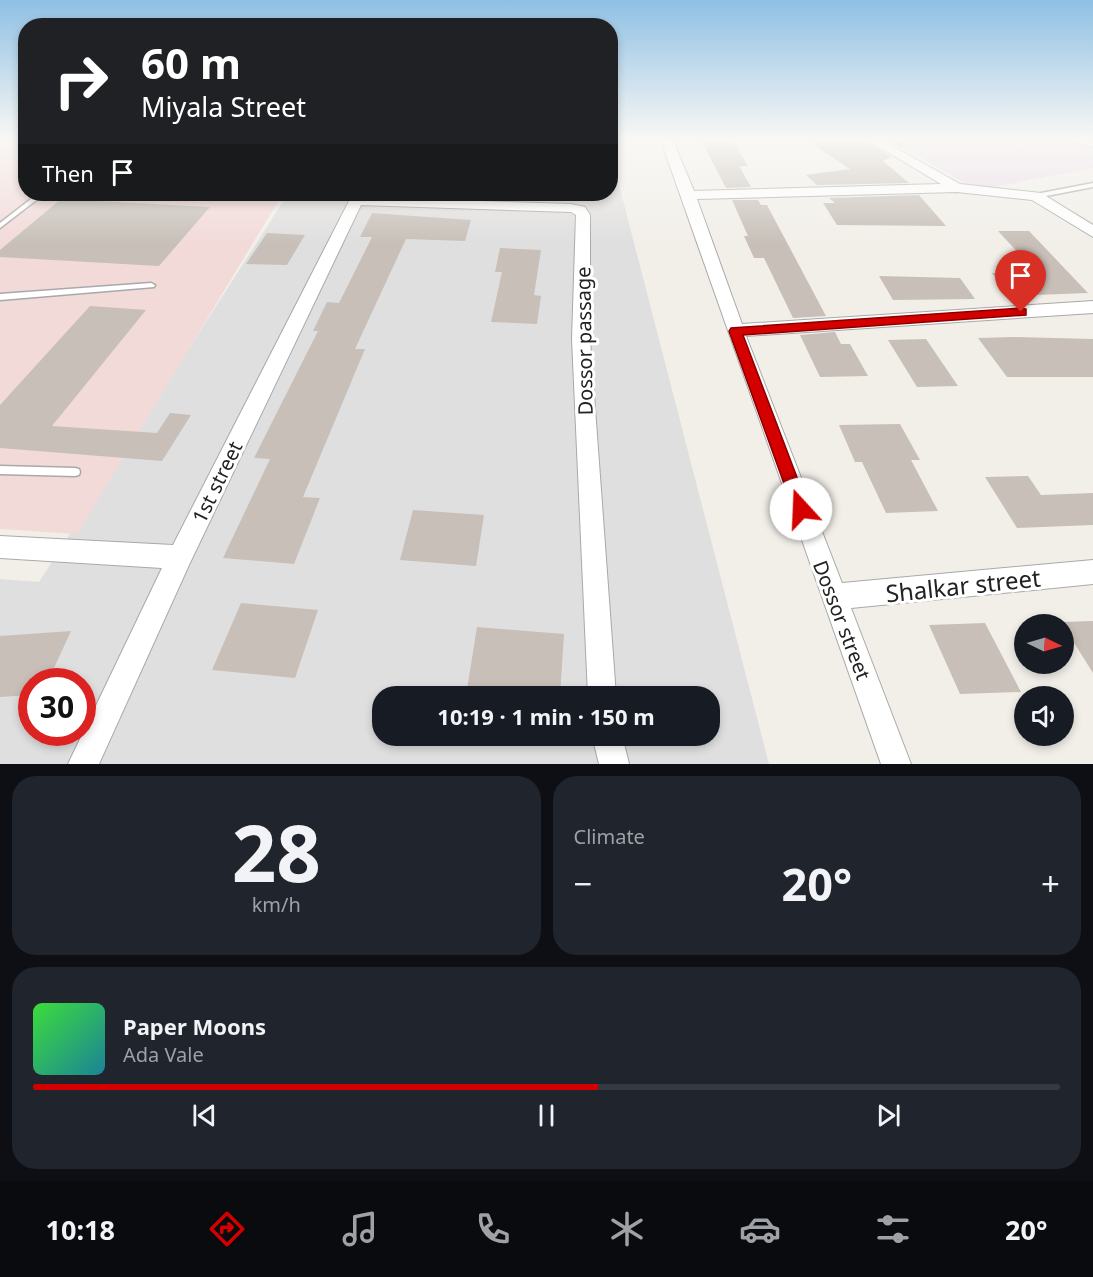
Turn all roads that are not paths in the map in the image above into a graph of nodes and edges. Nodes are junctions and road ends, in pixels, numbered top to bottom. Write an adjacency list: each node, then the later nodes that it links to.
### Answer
1 (680, 174): 5 (street, Dossor street)
2 (932, 174): 4 (street)
3 (1093, 185): 6 (lane)
4 (957, 188): 5 (street); 6 (street)
5 (689, 195): 14 (street, Dossor street)
6 (1036, 196): 10 (street)
7 (32, 201): 9 (lane)
8 (356, 201): 18 (street, 1st street); 21 (street, Dossor passage)
9 (0, 226)
10 (1093, 232)
11 (151, 285): 12 (lane)
12 (0, 297)
13 (1093, 308): 14 (street)
14 (735, 331): 20 (street, Dossor street)
15 (0, 470): 16 (lane)
16 (75, 472)
17 (0, 547): 18 (street)
18 (180, 557): 23 (street, 1st street)
19 (1093, 572): 20 (street, Shalkar street)
20 (833, 597): 25 (street, Dossor street)
21 (601, 686)
22 (610, 746): 24 (street)
23 (83, 764)
24 (614, 764)
25 (896, 764)

